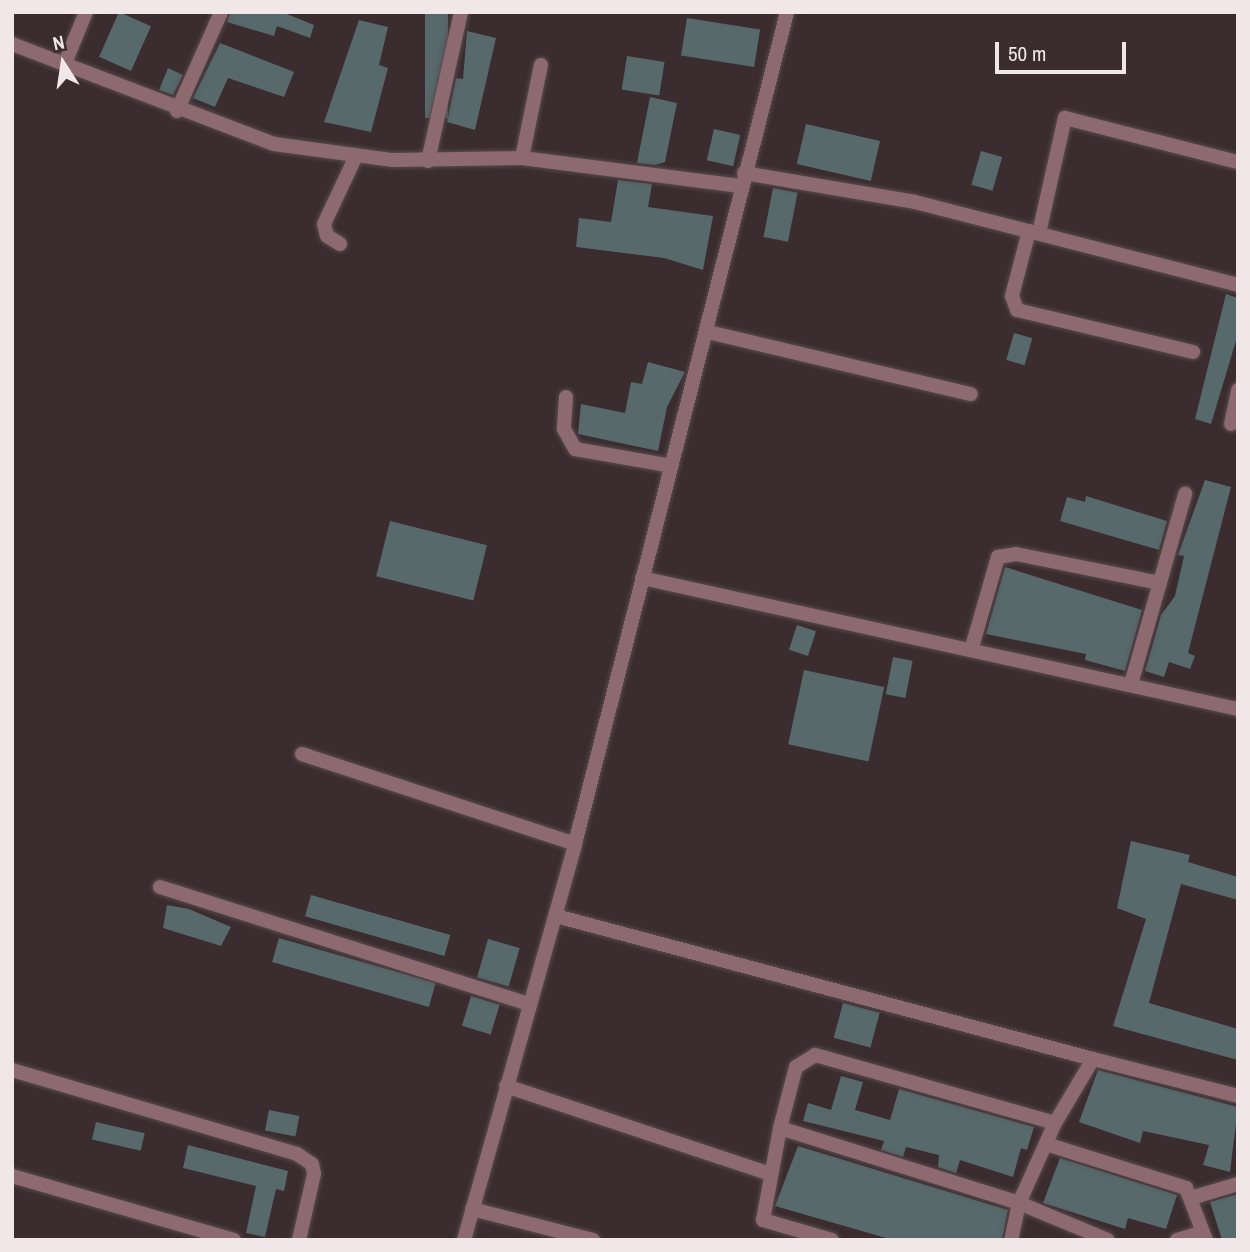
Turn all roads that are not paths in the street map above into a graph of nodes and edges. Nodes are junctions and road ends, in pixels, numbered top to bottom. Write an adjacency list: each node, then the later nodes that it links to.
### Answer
1 (86, 12): 6 (street)
2 (221, 12): 8 (street)
3 (461, 12): 11 (street)
4 (787, 12): 13 (street)
5 (12, 44): 6 (street)
6 (65, 63): 8 (street)
7 (541, 65): 10 (street)
8 (177, 111): 9 (street)
9 (356, 156): 11 (street); 15 (street)
10 (522, 158): 11 (street); 13 (street)
11 (428, 161)
12 (1238, 162): 14 (street)
13 (742, 180): 14 (street); 17 (street)
14 (1034, 232): 16 (street); 18 (street)
15 (340, 244)
16 (1238, 285)
17 (708, 331): 20 (street); 23 (street)
18 (1193, 352)
19 (1238, 390): 22 (street)
20 (971, 394)
21 (565, 397): 23 (street)
22 (1231, 424)
23 (671, 466): 25 (street)
24 (1185, 494): 26 (street)
25 (642, 578): 27 (street); 31 (street)
26 (1160, 583): 27 (street); 28 (street)
27 (972, 647): 28 (street)
28 (1131, 684): 29 (street)
29 (1238, 709)
30 (302, 754): 31 (street)
31 (575, 844): 33 (street)
32 (160, 887): 34 (street)
33 (556, 916): 34 (street); 35 (street)
34 (529, 1004): 37 (street)
35 (1093, 1059): 38 (street); 39 (street)
36 (12, 1070): 50 (street)
37 (506, 1086): 42 (street); 47 (street)
38 (1238, 1096)
39 (1055, 1123): 40 (street); 41 (street)
40 (780, 1128): 42 (street); 46 (street)
41 (1046, 1144): 45 (street); 46 (street)
42 (768, 1173): 53 (street)
43 (12, 1176): 49 (street)
44 (1238, 1184): 45 (street)
45 (1194, 1197): 48 (street)
46 (1019, 1203): 54 (street); 55 (street)
47 (472, 1209): 51 (street); 52 (street)
48 (1204, 1236): 56 (street)
49 (234, 1240)
50 (299, 1240)
51 (464, 1240)
52 (593, 1240)
53 (832, 1240)
54 (1011, 1240)
55 (1108, 1240)
56 (1177, 1240)

